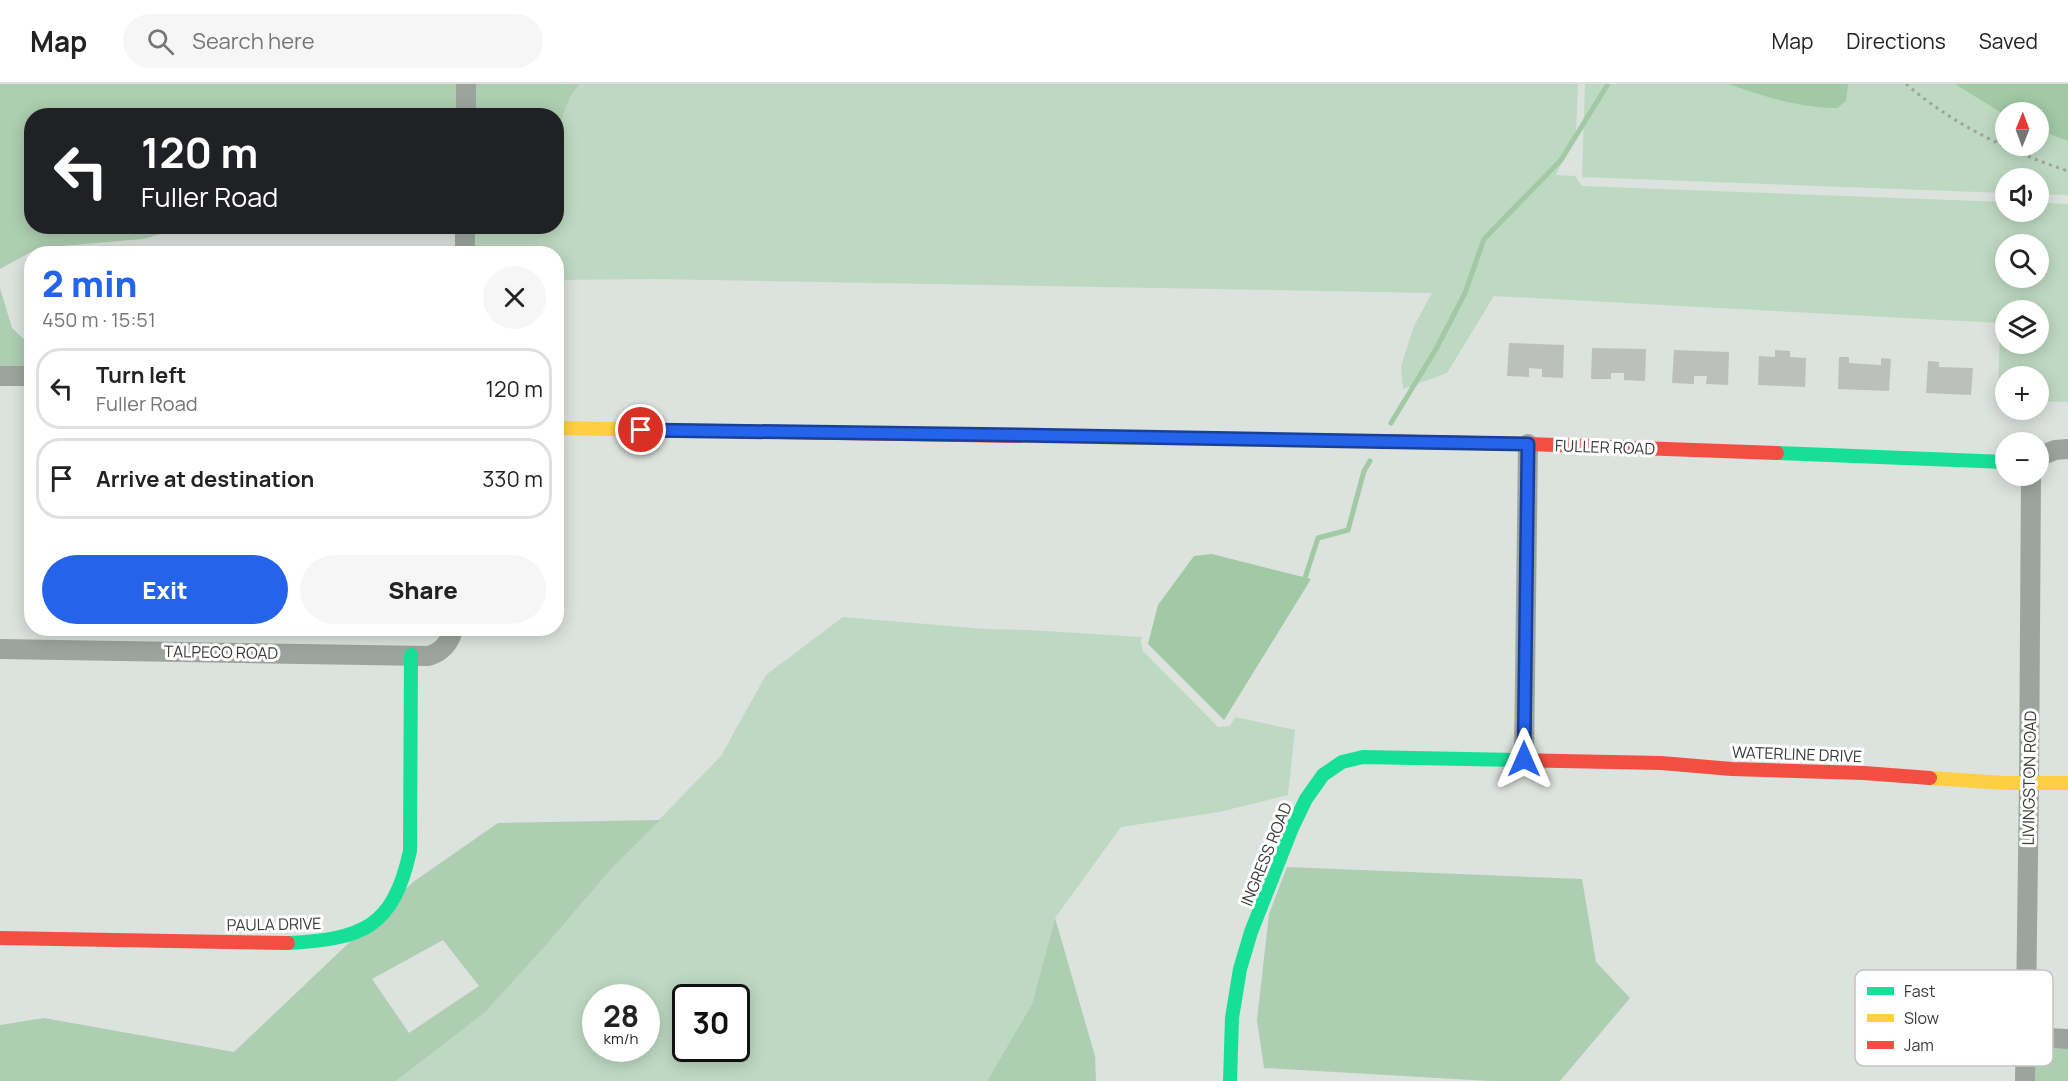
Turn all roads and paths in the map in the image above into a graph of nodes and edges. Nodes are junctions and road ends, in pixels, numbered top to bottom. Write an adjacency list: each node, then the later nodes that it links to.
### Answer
1 (466, 84): 3 (street)
2 (1906, 84): 4 (path)
3 (466, 108)
4 (2068, 171)
5 (0, 376): 6 (street)
6 (24, 376)
7 (564, 428): 8 (street, FULLER ROAD)
8 (1528, 444): 11 (street, FULLER ROAD); 16 (street)
9 (2068, 448): 10 (street)
10 (2049, 452)
11 (1995, 462)
12 (2031, 486): 17 (street, LIVINGSTON ROAD)
13 (452, 636): 15 (street, TALPECO ROAD)
14 (0, 649): 15 (street, TALPECO ROAD)
15 (411, 656): 19 (street, PAULA DRIVE)
16 (1524, 759): 17 (street, WATERLINE DRIVE); 24 (street, INGRESS ROAD)
17 (2029, 783): 18 (street, WATERLINE DRIVE); 20 (street, LIVINGSTON ROAD)
18 (2068, 783)
19 (0, 938)
20 (2027, 970)
21 (2053, 1038): 22 (street)
22 (2068, 1039)
23 (2025, 1066): 25 (street, LIVINGSTON ROAD)
24 (1230, 1081)
25 (2025, 1081)

